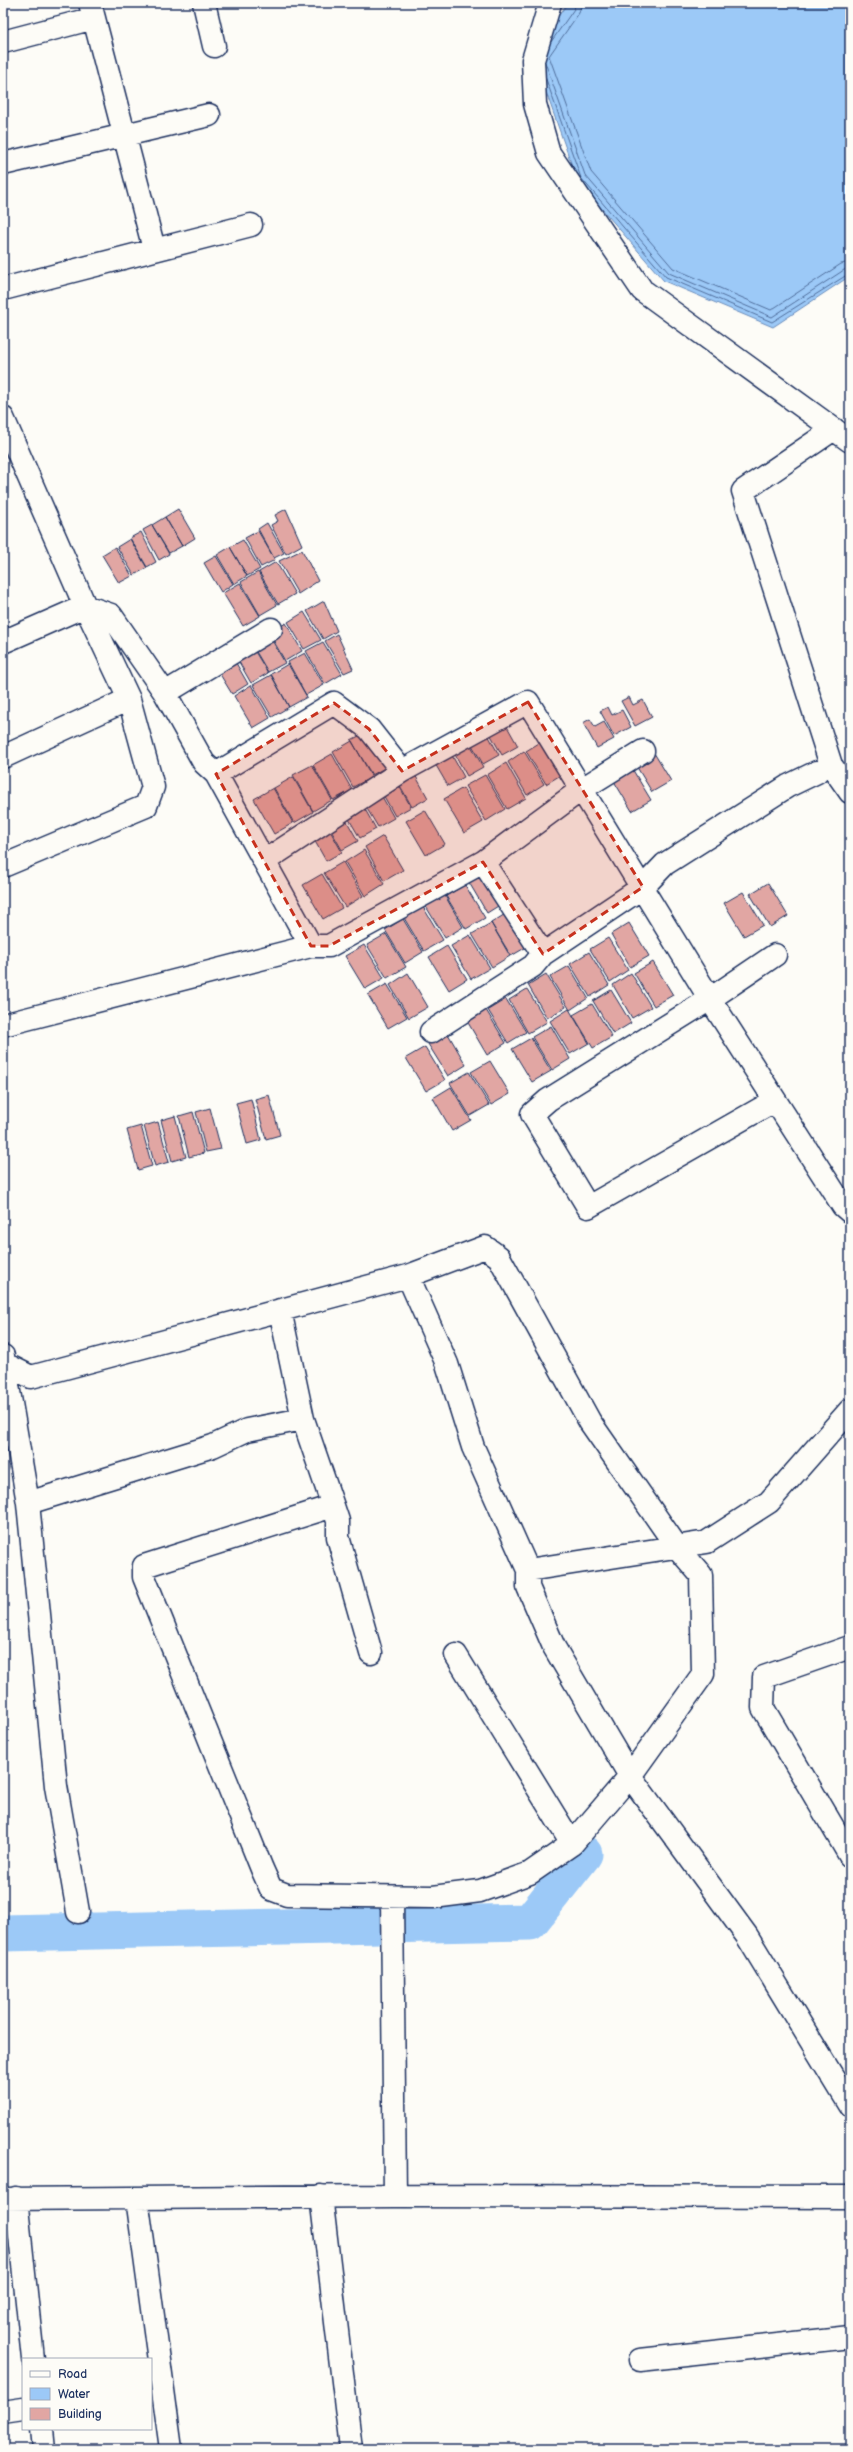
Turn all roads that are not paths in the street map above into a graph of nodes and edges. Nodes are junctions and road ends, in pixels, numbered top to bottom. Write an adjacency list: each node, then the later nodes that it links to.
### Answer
1 (204, 3): 5 (street)
2 (550, 3): 13 (street)
3 (92, 11): 4 (street); 7 (street)
4 (3, 42)
5 (214, 46)
6 (209, 115): 7 (street)
7 (125, 136): 8 (street); 10 (street)
8 (3, 164)
9 (251, 224): 10 (street)
10 (154, 250): 11 (street)
11 (3, 289)
12 (3, 418): 14 (street)
13 (842, 435): 25 (street)
14 (85, 606): 16 (street); 17 (street); 18 (street)
15 (271, 629): 17 (street)
16 (3, 642)
17 (165, 693): 23 (street)
18 (129, 699): 20 (street); 28 (street)
19 (643, 751): 24 (street)
20 (3, 757)
21 (402, 771): 23 (street); 24 (street); 26 (street)
22 (817, 772): 29 (street)
23 (216, 774): 26 (street)
24 (582, 789): 27 (street); 29 (street)
25 (850, 792)
26 (266, 860): 30 (street)
27 (483, 862): 30 (street); 31 (street)
28 (3, 866)
29 (643, 887): 31 (street); 33 (street)
30 (312, 946): 34 (street)
31 (543, 954): 35 (street)
32 (775, 955): 33 (street)
33 (710, 999): 36 (street); 36 (street)
34 (3, 1025)
35 (431, 1032)
36 (774, 1101): 37 (street)
37 (850, 1212)
38 (408, 1276): 39 (street); 45 (street); 46 (street)
39 (280, 1310): 40 (street); 42 (street)
40 (4, 1361): 43 (street)
41 (850, 1410): 45 (street)
42 (303, 1419): 43 (street); 44 (street)
43 (28, 1503): 54 (street)
44 (333, 1506): 48 (street); 53 (street)
45 (677, 1547): 46 (street); 50 (street)
46 (528, 1570): 50 (street)
47 (850, 1647): 52 (street)
48 (371, 1653)
49 (456, 1655): 51 (street)
50 (630, 1776): 51 (street); 55 (street)
51 (572, 1844): 53 (street)
52 (850, 1856)
53 (392, 1898): 57 (street)
54 (78, 1912)
55 (850, 2105)
56 (321, 2196): 57 (street); 59 (street); 69 (street)
57 (395, 2196): 58 (street)
58 (850, 2197)
59 (138, 2198): 60 (street); 68 (street)
60 (9, 2199): 62 (street)
61 (850, 2337): 63 (street)
62 (33, 2358)
63 (640, 2360)
64 (22, 2409): 65 (street)
65 (3, 2412)
66 (42, 2430): 67 (street)
67 (44, 2449)
68 (171, 2449)
69 (351, 2449)

